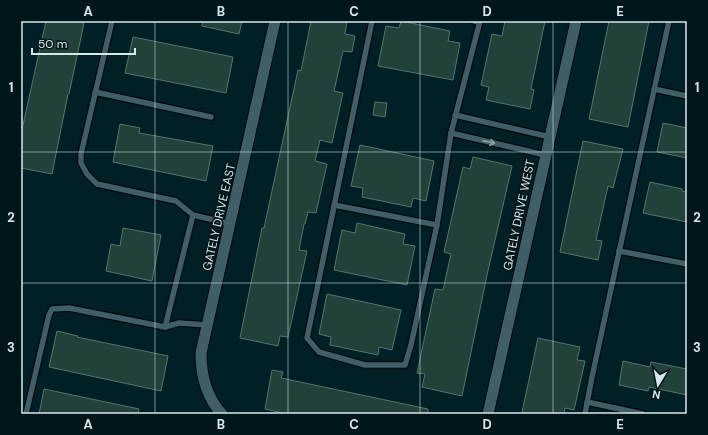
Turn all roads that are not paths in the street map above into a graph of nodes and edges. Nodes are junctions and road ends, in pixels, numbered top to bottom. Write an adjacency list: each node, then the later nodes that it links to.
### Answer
1 (112, 21): 8 (lane)
2 (276, 21): 17 (street, GATELY DRIVE EAST)
3 (372, 21): 15 (lane)
4 (478, 21): 10 (lane)
5 (576, 21): 13 (street, GATELY DRIVE WEST)
6 (669, 21): 7 (lane)
7 (654, 89): 9 (lane); 19 (lane)
8 (95, 92): 11 (lane); 16 (lane)
9 (687, 96)
10 (455, 116): 12 (lane); 13 (lane)
11 (211, 117)
12 (451, 133): 14 (lane, one-way to 14); 18 (lane)
13 (550, 137): 14 (street, GATELY DRIVE WEST)
14 (545, 155): 26 (street, GATELY DRIVE WEST)
15 (334, 205): 18 (lane); 18 (lane)
16 (193, 215): 17 (lane); 22 (lane)
17 (231, 224): 21 (street, GATELY DRIVE EAST)
18 (437, 225)
19 (619, 250): 20 (lane); 23 (lane)
20 (687, 264)
21 (207, 325): 22 (lane); 25 (street, GATELY DRIVE EAST)
22 (165, 328): 24 (lane)
23 (587, 402): 27 (lane); 28 (lane)
24 (26, 414)
25 (222, 414)
26 (488, 414)
27 (585, 414)
28 (644, 414)

